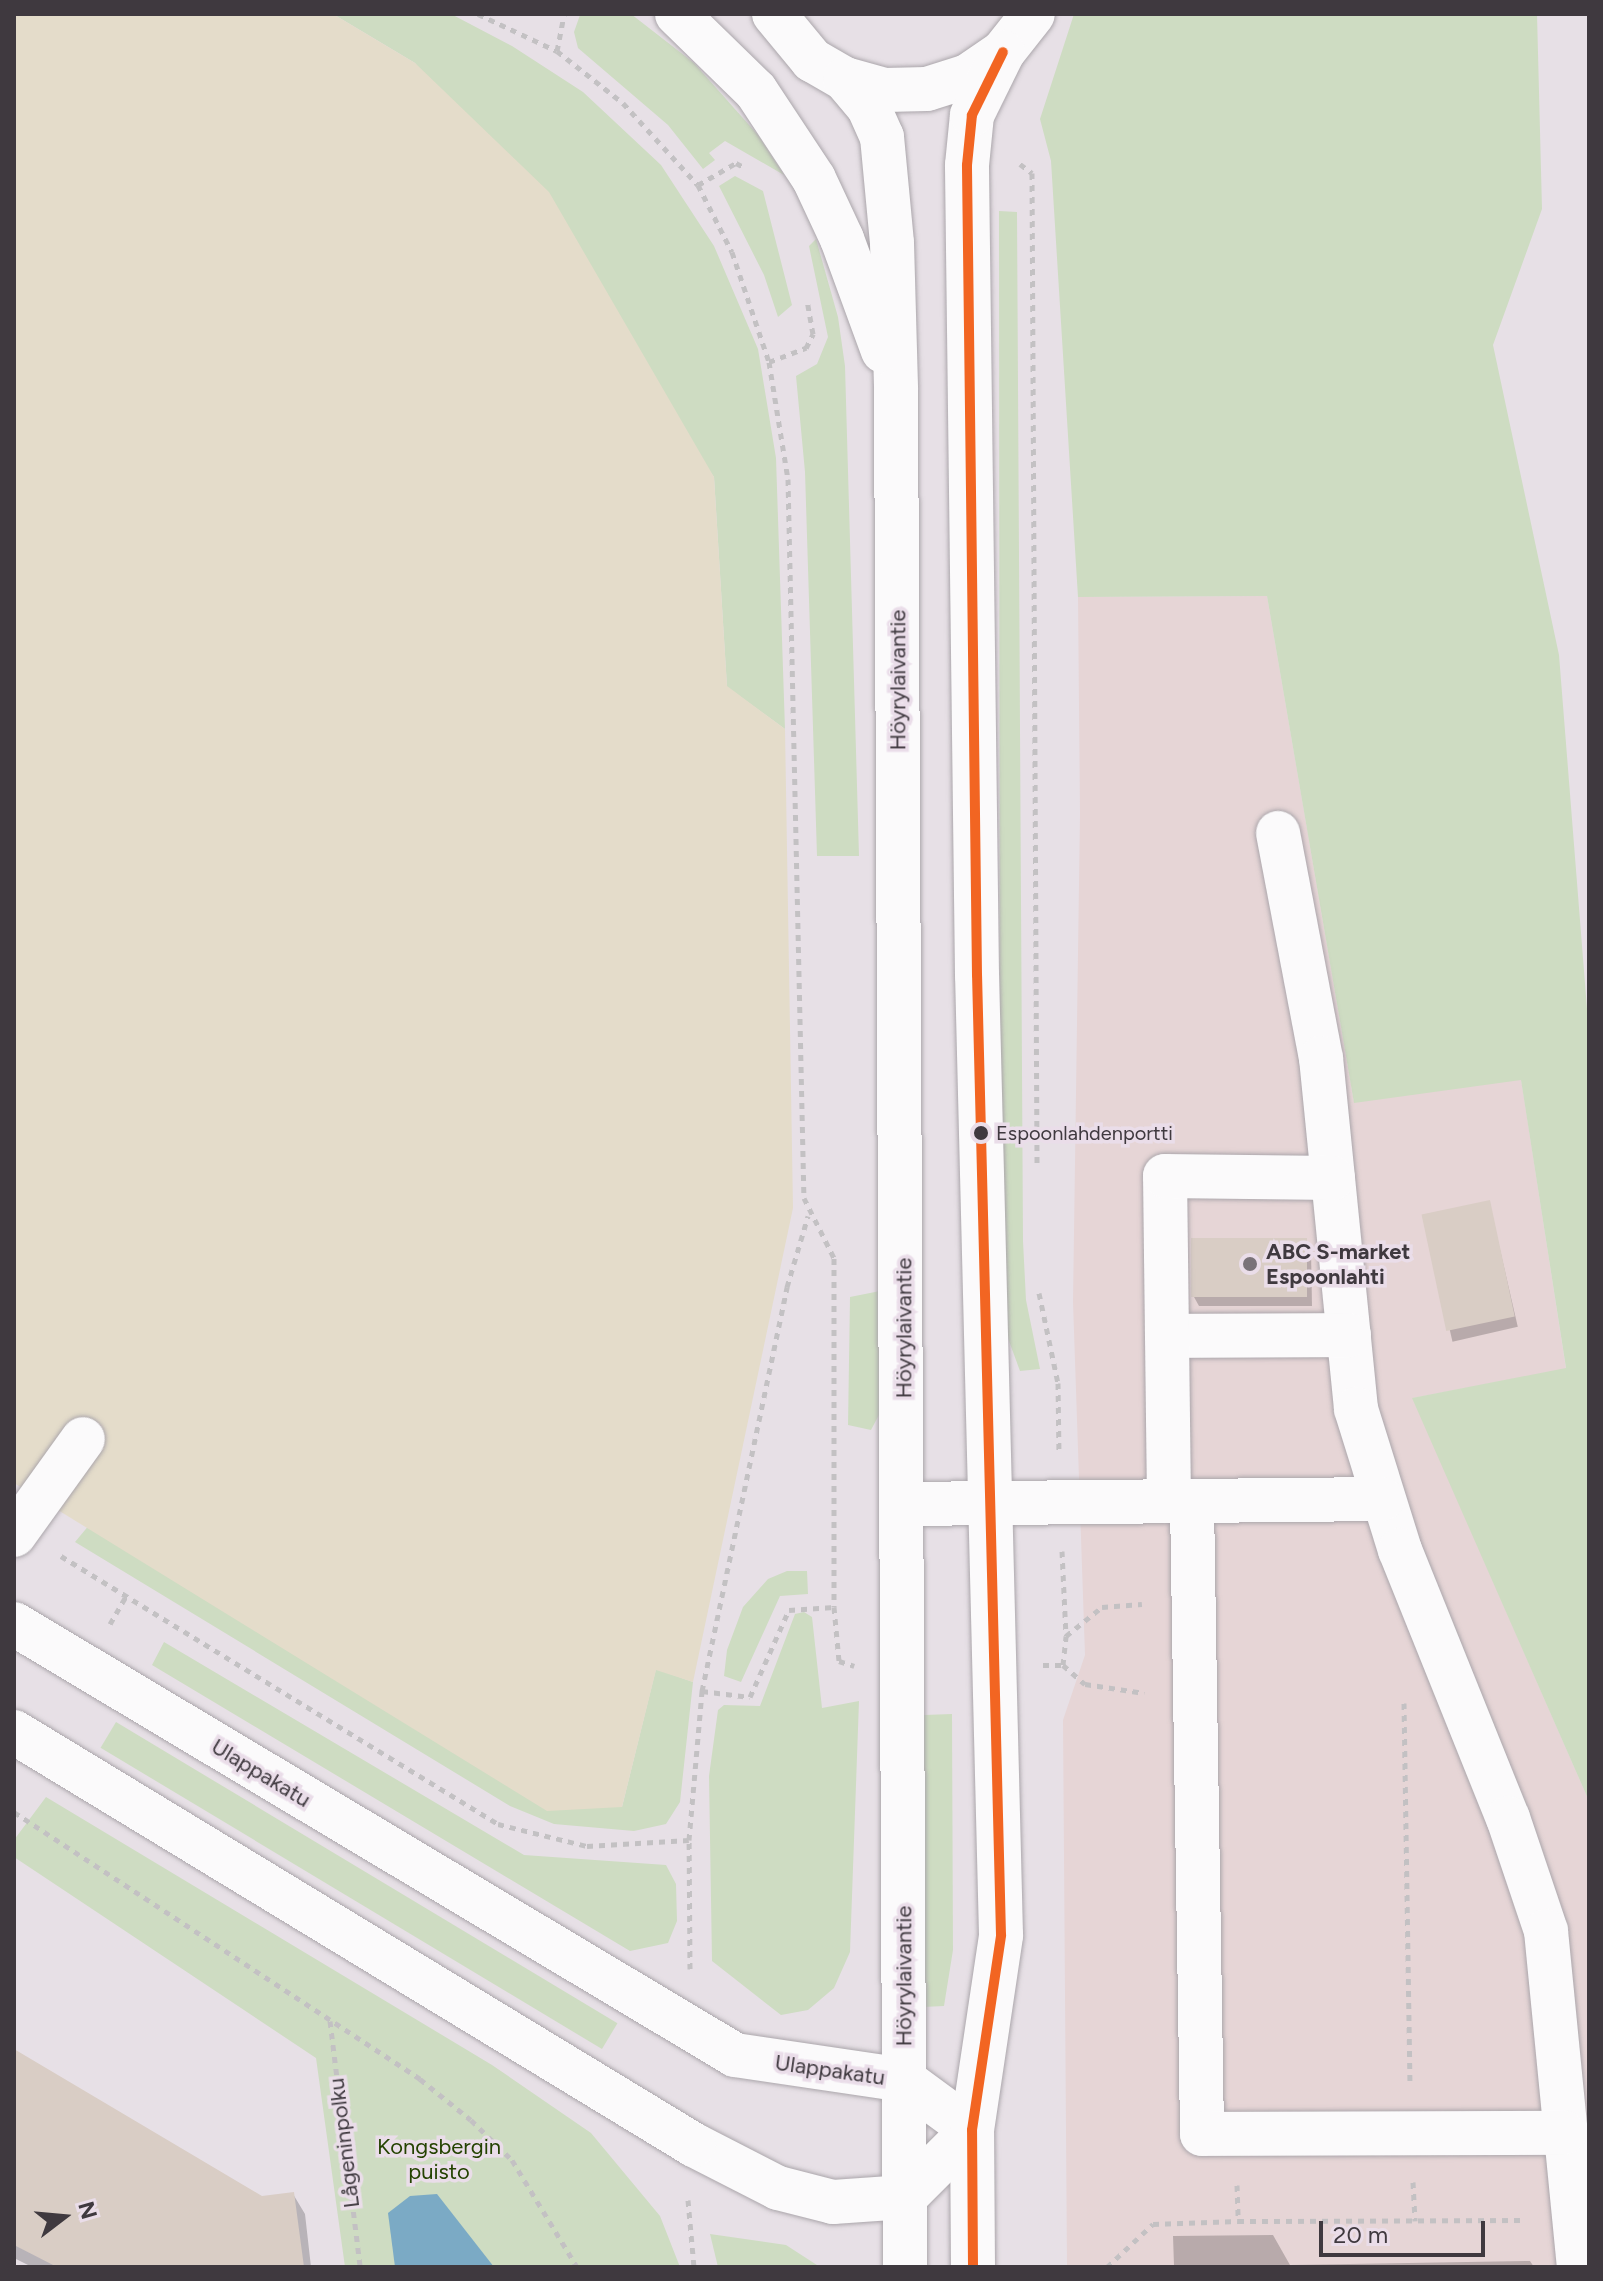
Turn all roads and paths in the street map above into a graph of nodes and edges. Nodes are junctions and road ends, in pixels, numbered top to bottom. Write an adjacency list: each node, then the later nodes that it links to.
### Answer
1 (478, 14): 6 (path)
2 (564, 14): 6 (path)
3 (677, 14): 13 (main road, Höyrylaivantie)
4 (774, 14): 8 (main road)
5 (1033, 14): 7 (main road)
6 (557, 51): 10 (path)
7 (1003, 52): 8 (main road); 22 (main road)
8 (845, 79): 13 (main road, Höyrylaivantie)
9 (749, 170): 10 (path)
10 (698, 185): 12 (path)
11 (803, 289): 12 (path)
12 (769, 362): 16 (path)
13 (896, 390): 23 (main road, Höyrylaivantie)
14 (1278, 833): 15 (main road)
15 (1333, 1178): 17 (main road); 18 (main road)
16 (809, 1215): 26 (path); 30 (path)
17 (1349, 1335): 18 (main road); 20 (main road)
18 (1167, 1336): 21 (main road)
19 (83, 1439): 24 (main road)
20 (1382, 1499): 21 (main road); 40 (main road)
21 (1180, 1501): 22 (main road); 25 (main road)
22 (987, 1503): 23 (main road); 38 (main road)
23 (905, 1504): 37 (main road, Höyrylaivantie)
24 (16, 1532): 34 (path)
25 (1194, 1603): 28 (path); 41 (main road)
26 (834, 1607): 29 (path); 30 (path)
27 (14, 1624): 37 (main road, Ulappakatu)
28 (1063, 1665)
29 (867, 1671)
30 (702, 1691): 34 (path)
31 (1404, 1703): 39 (path)
32 (14, 1732): 43 (main road)
33 (14, 1812): 36 (path)
34 (689, 1840): 35 (path)
35 (690, 1980)
36 (330, 2020): 47 (path, Lågeninpolku); 48 (path)
37 (904, 2080): 38 (main road, Ulappakatu); 43 (main road, Höyrylaivantie)
38 (972, 2130): 43 (main road); 51 (main road)
39 (1411, 2133): 40 (main road); 41 (main road); 46 (path)
40 (1564, 2133): 44 (main road)
41 (1237, 2134): 45 (path)
42 (686, 2183): 49 (path)
43 (905, 2197): 50 (main road, Höyrylaivantie)
44 (1573, 2220): 46 (path); 53 (main road)
45 (1238, 2221): 46 (path); 52 (path)
46 (1415, 2221)
47 (360, 2267)
48 (577, 2267)
49 (694, 2267)
50 (905, 2267)
51 (973, 2267)
52 (1107, 2267)
53 (1579, 2267)

